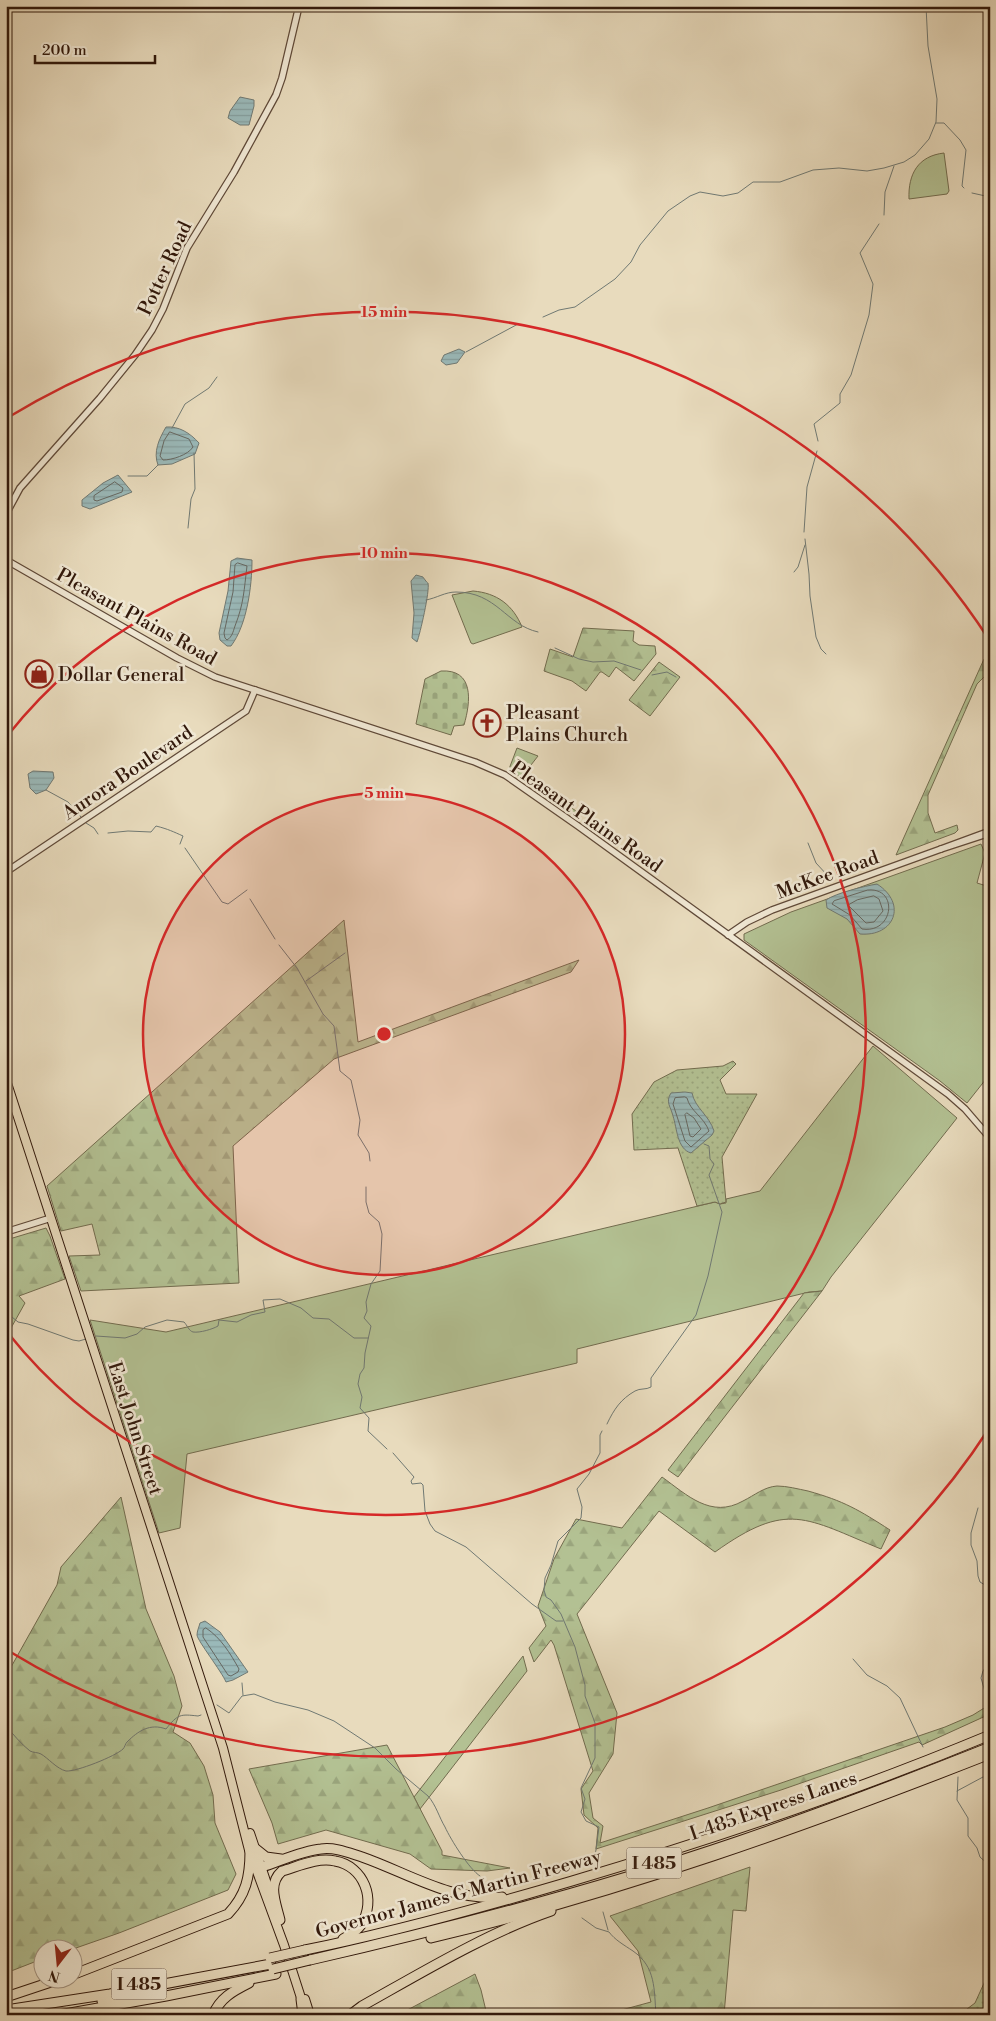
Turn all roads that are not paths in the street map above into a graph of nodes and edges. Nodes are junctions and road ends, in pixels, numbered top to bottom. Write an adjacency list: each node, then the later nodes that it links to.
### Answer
1 (299, 6): 2 (street, Potter Road)
2 (6, 514)
3 (6, 560): 4 (street, Pleasant Plains Road)
4 (255, 690): 6 (street, Aurora Boulevard); 7 (street, Pleasant Plains Road)
5 (990, 832): 7 (street, McKee Road)
6 (6, 872)
7 (728, 935): 9 (street, Pleasant Plains Road)
8 (6, 1080): 10 (main road, East John Street)
9 (990, 1138)
10 (51, 1218): 11 (street); 16 (main road, East John Street)
11 (6, 1232)
12 (990, 1735): 19 (highway, Governor James G Martin Freeway / I 485)
13 (990, 1742): 23 (highway, I-485 Express Lanes / I 485)
14 (990, 1747): 23 (highway, I-485 Express Lanes / I 485)
15 (990, 1754): 20 (highway, Governor James G Martin Freeway / I 485)
16 (253, 1850): 17 (highway); 18 (main road, East John Street); 25 (highway); 29 (main road, East John Street)
17 (291, 1857): 18 (highway); 19 (highway)
18 (262, 1867): 21 (main road, East John Street)
19 (536, 1892): 22 (highway, Governor James G Martin Freeway / I 485)
20 (601, 1892): 23 (highway, Governor James G Martin Freeway / I 485); 37 (highway)
21 (280, 1920): 22 (highway); 36 (main road, East John Street)
22 (324, 1946): 23 (highway, Governor James G Martin Freeway / I 485)
23 (309, 1958): 24 (highway, Governor James G Martin Freeway / I 485); 24 (highway, Governor James G Martin Freeway / I 485, bridge)
24 (273, 1966): 26 (highway, Governor James G Martin Freeway / I 485); 30 (highway, Governor James G Martin Freeway / I 485); 31 (highway, I 485); 32 (highway, I 485)
25 (82, 1971)
26 (265, 1976): 33 (highway, Governor James G Martin Freeway / I 485); 34 (highway)
27 (33, 1988): 28 (highway)
28 (6, 1997)
29 (301, 1999): 35 (highway)
30 (6, 2005)
31 (6, 2010)
32 (15, 2015)
33 (59, 2015)
34 (213, 2015)
35 (305, 2015)
36 (310, 2015)
37 (350, 2015)

